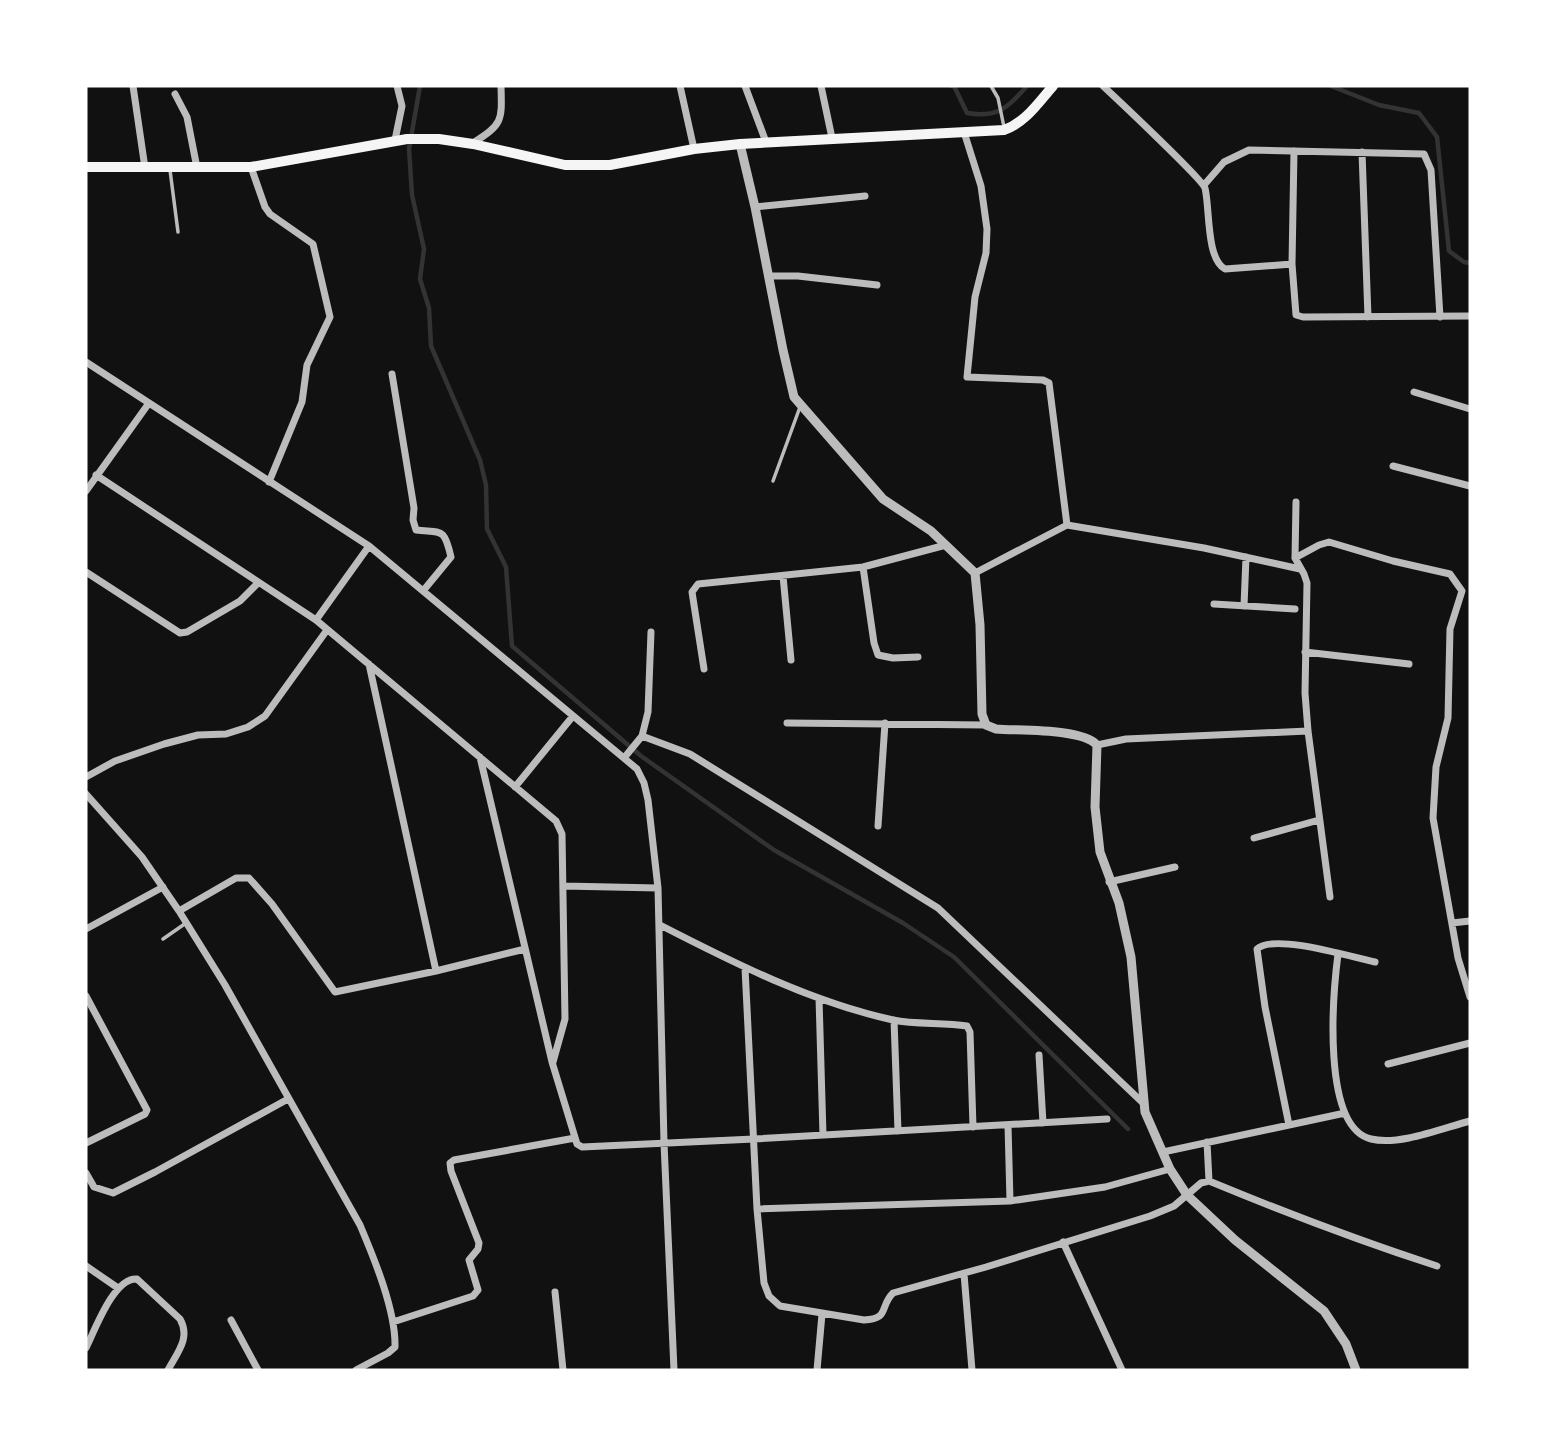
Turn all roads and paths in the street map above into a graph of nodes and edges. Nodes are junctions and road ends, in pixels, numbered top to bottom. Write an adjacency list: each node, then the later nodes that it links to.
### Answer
1 (133, 86): 23 (street)
2 (397, 86): 14 (street)
3 (501, 86): 16 (street)
4 (680, 86): 18 (street)
5 (744, 86): 15 (street)
6 (821, 86): 13 (street)
7 (992, 86): 11 (lane)
8 (1053, 86): 11 (main road)
9 (1103, 86): 26 (street)
10 (175, 94): 25 (street)
11 (1004, 130): 12 (main road)
12 (964, 132): 13 (main road); 49 (street)
13 (832, 138): 15 (main road)
14 (395, 140): 16 (main road); 22 (main road)
15 (766, 142): 17 (main road)
16 (472, 144): 18 (main road)
17 (740, 144): 18 (main road); 28 (street)
18 (694, 149)
19 (1294, 151): 20 (street); 26 (street); 30 (street)
20 (1362, 152): 34 (street); 35 (street)
21 (86, 167): 23 (main road)
22 (251, 167): 25 (main road); 45 (street)
23 (145, 168): 24 (main road)
24 (169, 168): 25 (main road); 29 (lane)
25 (197, 168)
26 (1204, 185): 30 (street)
27 (864, 196): 28 (street)
28 (755, 207): 31 (street)
29 (178, 232)
30 (1292, 264): 34 (street)
31 (768, 276): 32 (street); 40 (street)
32 (877, 285)
33 (1470, 316): 35 (street)
34 (1368, 317): 35 (street)
35 (1440, 317)
36 (86, 362): 39 (street)
37 (393, 374): 60 (street)
38 (1414, 392): 41 (street)
39 (149, 403): 43 (street); 45 (street)
40 (801, 405): 44 (lane); 50 (street)
41 (1470, 408)
42 (1393, 466): 46 (street)
43 (96, 475): 47 (street); 59 (street)
44 (773, 481)
45 (269, 482): 51 (street)
46 (1470, 486)
47 (86, 491)
48 (1296, 502): 53 (street)
49 (1067, 525): 52 (street); 57 (street)
50 (946, 545): 54 (street); 57 (street)
51 (369, 546): 60 (street); 65 (street)
52 (1246, 557): 55 (street); 63 (street)
53 (1295, 558): 55 (street); 61 (street)
54 (863, 567): 58 (street); 69 (street)
55 (1300, 569): 68 (street)
56 (86, 572): 59 (street)
57 (975, 573): 77 (street)
58 (783, 576): 70 (street); 73 (street)
59 (258, 583): 65 (street)
60 (423, 591): 74 (street)
61 (1466, 591): 98 (street)
62 (1214, 604): 63 (street)
63 (1244, 606): 64 (street)
64 (1295, 610)
65 (316, 620): 66 (street)
66 (327, 630): 71 (street); 83 (street)
67 (650, 632): 79 (street)
68 (1305, 652): 72 (street); 78 (street)
69 (918, 657)
70 (790, 660)
71 (369, 664): 82 (street); 106 (street)
72 (1409, 664)
73 (704, 669)
74 (573, 716): 81 (street); 84 (street)
75 (788, 723): 76 (street)
76 (885, 723): 77 (street); 87 (street)
77 (986, 725): 80 (street)
78 (1308, 731): 80 (street); 86 (street)
79 (642, 736): 81 (street); 116 (street)
80 (1097, 745): 90 (street)
81 (627, 756): 93 (street)
82 (480, 757): 84 (street); 102 (street)
83 (86, 777)
84 (515, 787): 91 (street)
85 (86, 794): 92 (street)
86 (1319, 820): 88 (street); 94 (street)
87 (878, 826)
88 (1254, 838)
89 (1175, 867): 90 (street)
90 (1109, 882): 116 (street)
91 (563, 886): 93 (street); 113 (street)
92 (163, 887): 95 (street); 100 (street)
93 (658, 888): 99 (street)
94 (1330, 897)
95 (179, 911): 97 (street); 106 (street)
96 (1470, 921): 98 (street)
97 (187, 923): 101 (lane); 115 (street)
98 (1452, 923): 108 (street)
99 (660, 925): 105 (street); 130 (street)
100 (86, 929)
101 (163, 939)
102 (525, 949): 106 (street); 113 (street)
103 (1338, 954): 104 (street); 117 (street); 122 (street)
104 (1375, 962)
105 (745, 968): 109 (street); 127 (street)
106 (436, 971)
107 (86, 996): 129 (street)
108 (1470, 997)
109 (819, 998): 110 (street); 125 (street)
110 (894, 1020): 123 (street); 124 (street)
111 (1470, 1043): 114 (street)
112 (1039, 1055): 120 (street)
113 (552, 1062): 126 (street)
114 (1388, 1064)
115 (288, 1099): 133 (street); 146 (street)
116 (1142, 1102): 131 (street)
117 (1345, 1113): 119 (street); 122 (street)
118 (1107, 1119): 120 (street)
119 (1470, 1121)
120 (1043, 1123): 121 (street)
121 (1008, 1125): 123 (street); 136 (street)
122 (1289, 1125): 128 (street)
123 (973, 1127): 124 (street)
124 (898, 1131): 125 (street)
125 (823, 1135): 127 (street)
126 (575, 1138): 130 (street); 146 (street)
127 (754, 1139): 130 (street); 137 (street)
128 (1207, 1142): 131 (street); 134 (street)
129 (86, 1143)
130 (664, 1143): 152 (street)
131 (1163, 1152): 132 (street)
132 (1170, 1169): 135 (street); 136 (street)
133 (86, 1173)
134 (1209, 1181): 135 (street); 140 (street)
135 (1187, 1195): 138 (street); 156 (street)
136 (1010, 1201): 137 (street)
137 (757, 1209): 144 (street)
138 (1063, 1242): 141 (street); 155 (street)
139 (86, 1266): 142 (street)
140 (1437, 1266)
141 (964, 1273): 144 (street); 154 (street)
142 (117, 1288): 147 (street); 148 (street)
143 (555, 1292): 151 (street)
144 (822, 1314): 153 (street)
145 (231, 1320): 149 (street)
146 (393, 1321): 150 (street)
147 (86, 1348)
148 (168, 1370)
149 (258, 1370)
150 (356, 1370)
151 (563, 1370)
152 (674, 1370)
153 (817, 1370)
154 (971, 1370)
155 (1122, 1370)
156 (1356, 1370)

